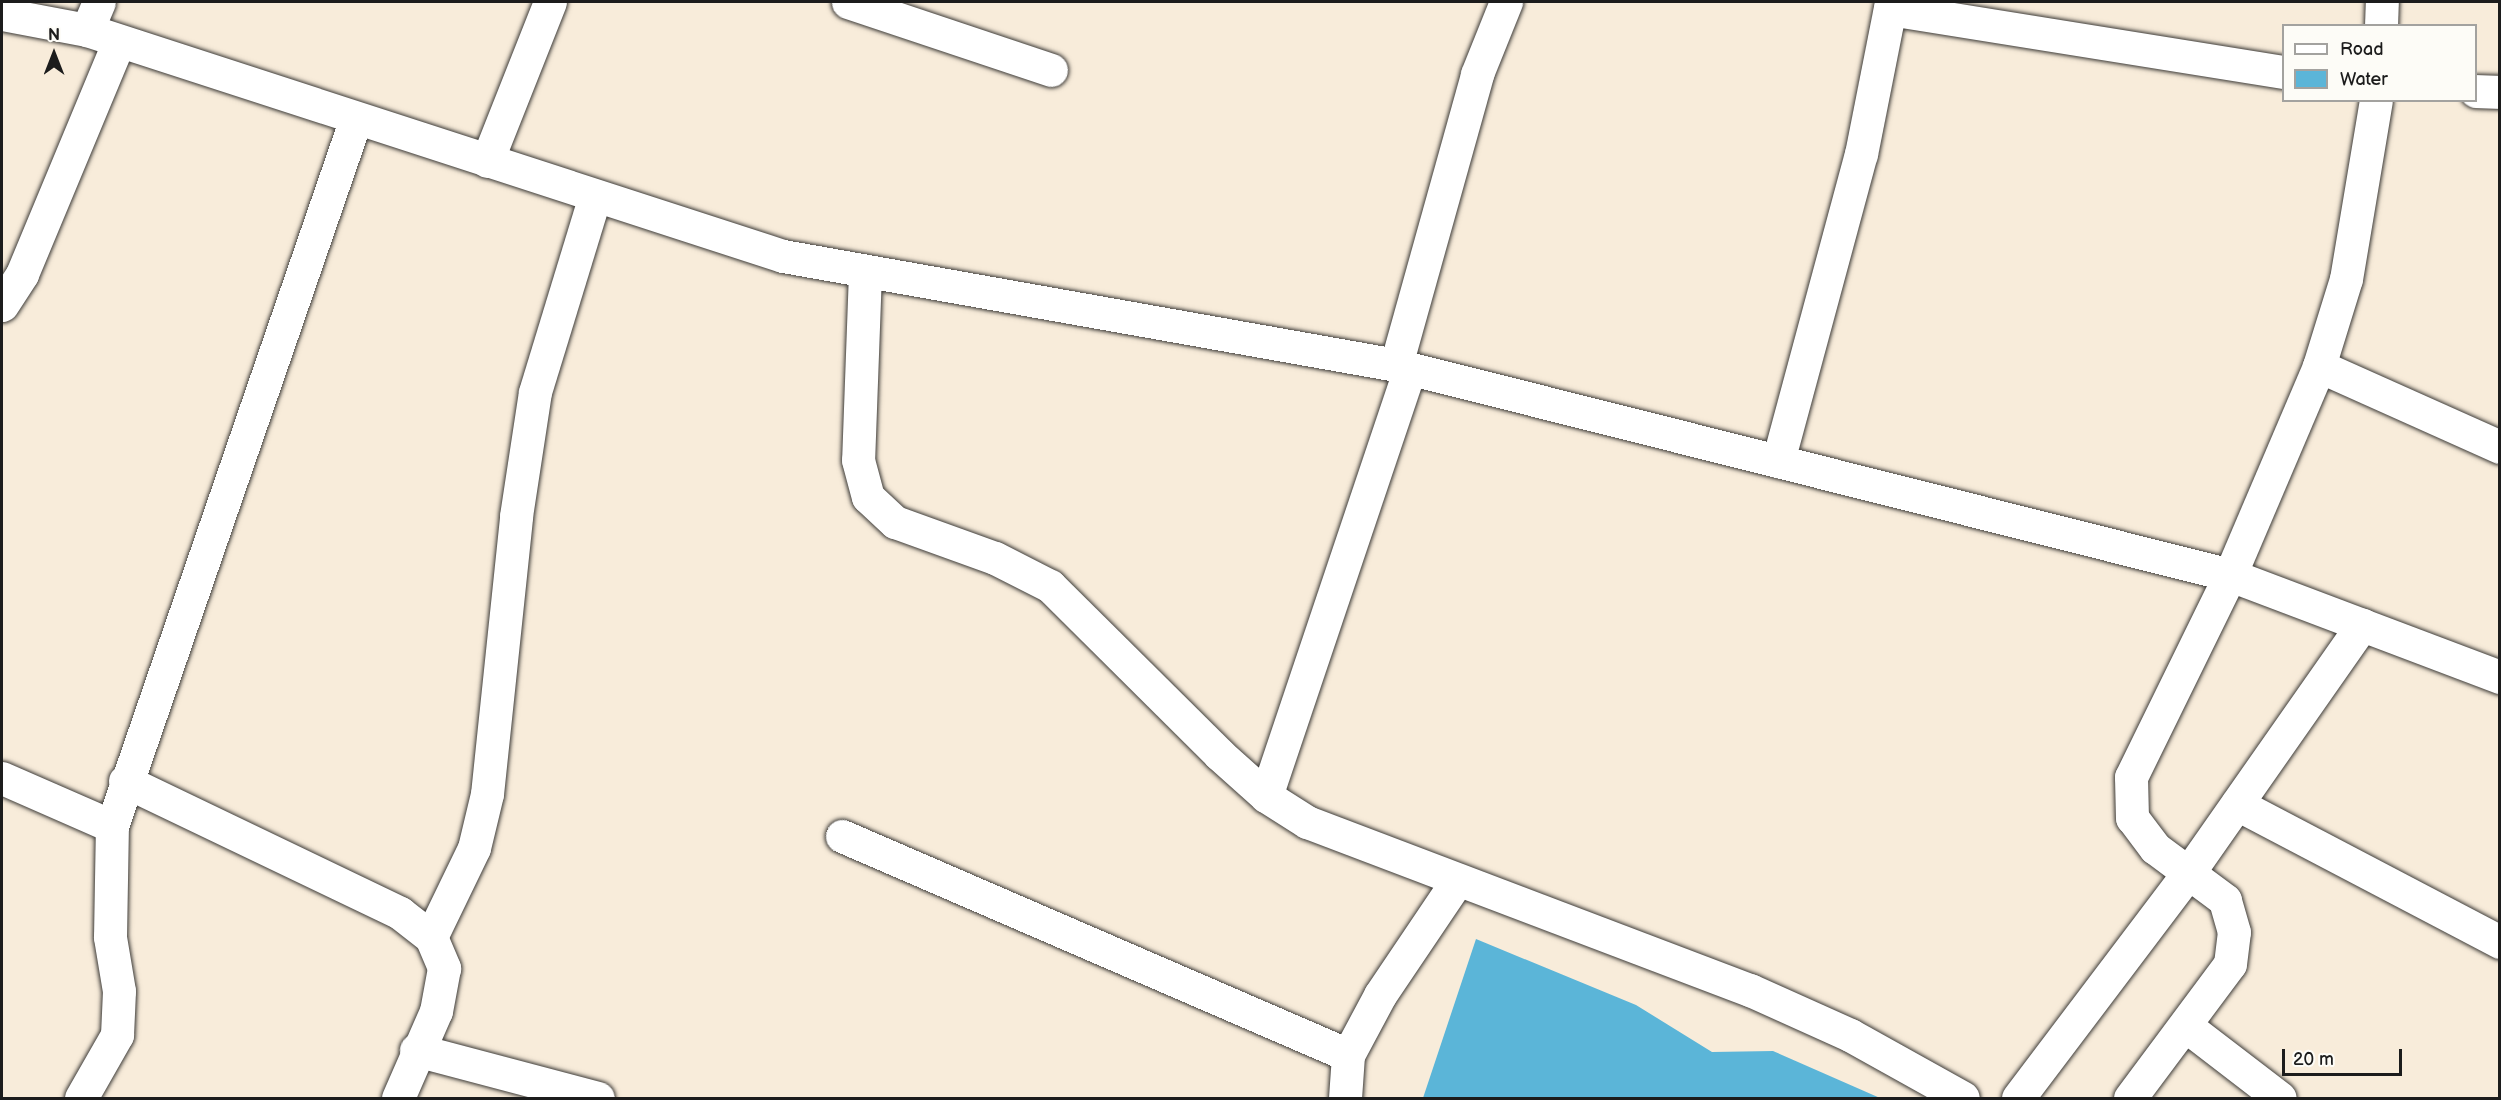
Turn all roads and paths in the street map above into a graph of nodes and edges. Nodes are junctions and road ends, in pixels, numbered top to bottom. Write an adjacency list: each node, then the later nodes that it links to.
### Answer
1 (550, 2): 16 (street)
2 (848, 2): 10 (street)
3 (1506, 2): 21 (street)
4 (2382, 2): 8 (street)
5 (1891, 5): 11 (street); 23 (street)
6 (2, 14): 7 (street)
7 (93, 16): 9 (street)
8 (2381, 24)
9 (119, 41): 15 (street); 19 (street)
10 (1051, 70)
11 (2282, 72)
12 (2477, 91): 13 (street)
13 (2499, 92)
14 (2376, 102): 20 (street)
15 (356, 118): 16 (street); 28 (street)
16 (487, 161): 17 (street)
17 (595, 196): 18 (street); 35 (street)
18 (865, 272): 21 (street); 29 (street)
19 (2, 305)
20 (2319, 366): 22 (street); 24 (street)
21 (1403, 367): 23 (street); 29 (street)
22 (2499, 447)
23 (1778, 461): 24 (street)
24 (2230, 575): 25 (street); 33 (street)
25 (2362, 625): 26 (street); 30 (street)
26 (2499, 677)
27 (2, 778): 31 (street)
28 (125, 780): 31 (street); 35 (street)
29 (1266, 796): 34 (street)
30 (2237, 804): 33 (street); 36 (street)
31 (112, 826): 40 (street)
32 (842, 836): 39 (street)
33 (2189, 872): 37 (street); 45 (street)
34 (1457, 881): 39 (street); 44 (street)
35 (431, 938): 38 (street)
36 (2499, 942)
37 (2186, 1026): 46 (street); 47 (street)
38 (416, 1050): 41 (street); 42 (street)
39 (1348, 1054): 43 (street)
40 (81, 1098)
41 (398, 1098)
42 (598, 1098)
43 (1345, 1098)
44 (1963, 1098)
45 (2018, 1098)
46 (2130, 1098)
47 (2280, 1098)

